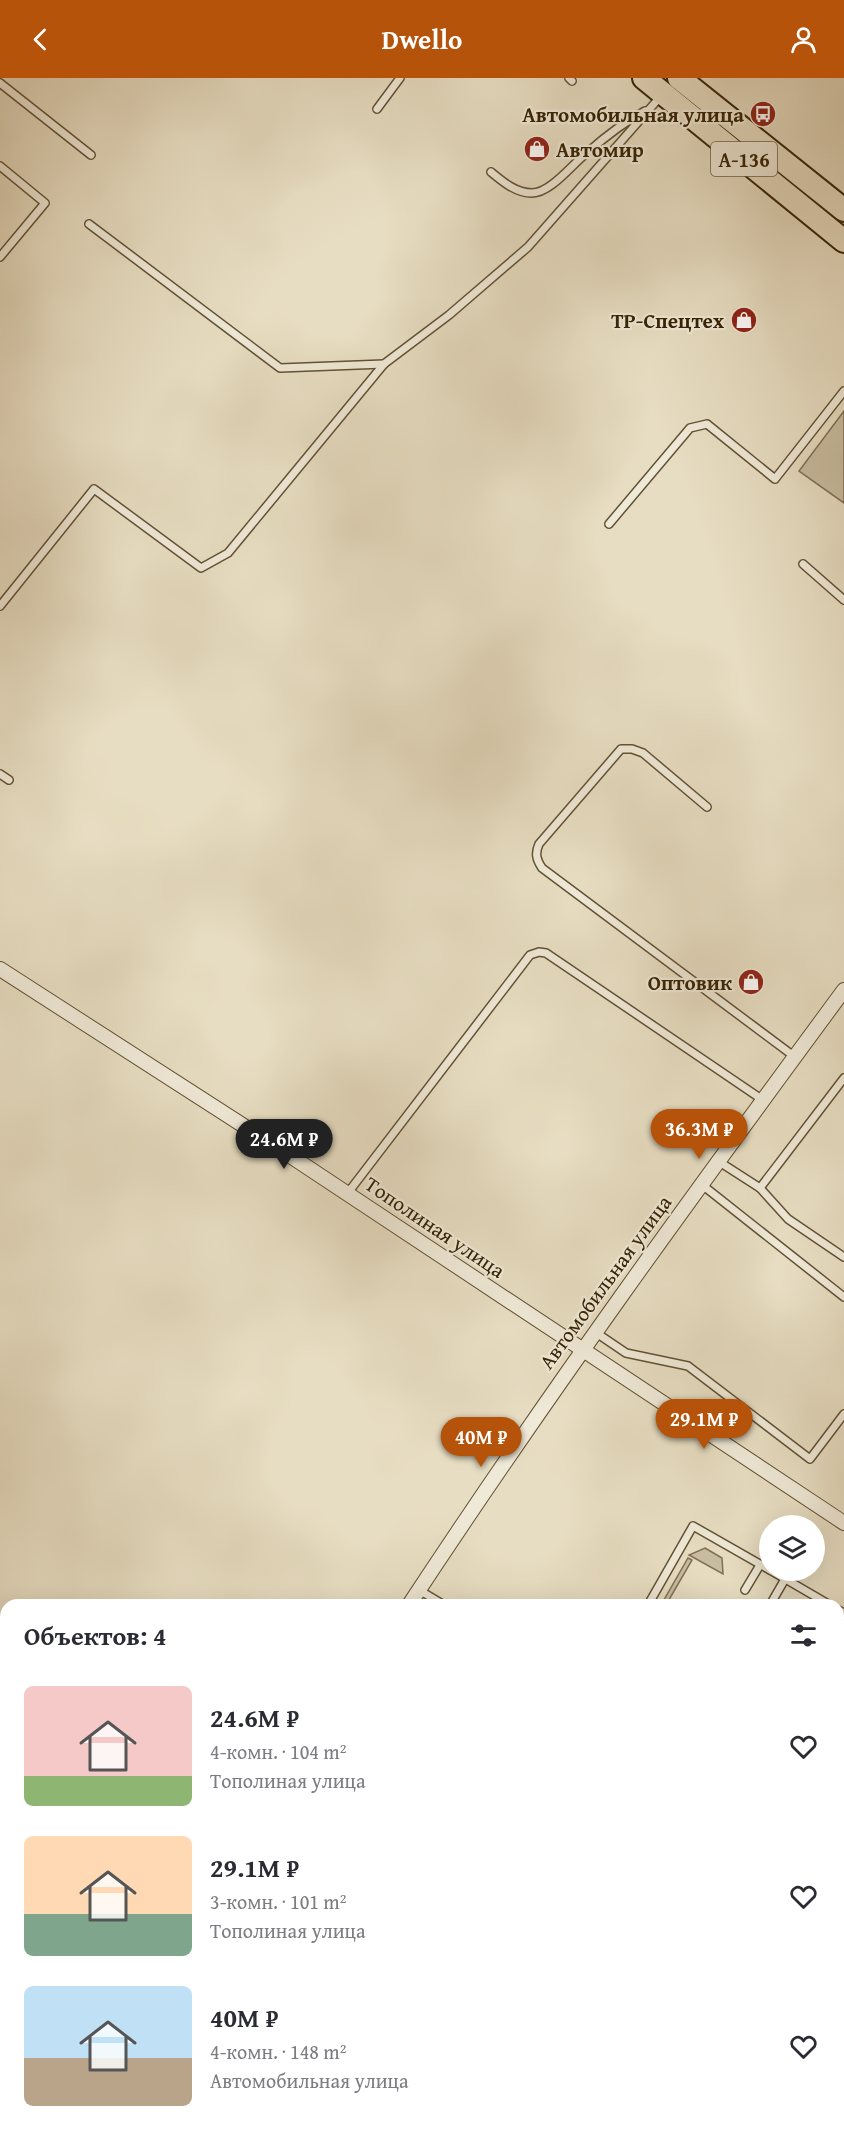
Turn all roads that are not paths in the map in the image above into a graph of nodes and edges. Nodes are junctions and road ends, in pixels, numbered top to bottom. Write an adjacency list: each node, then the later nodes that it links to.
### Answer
1 (400, 78): 6 (lane)
2 (644, 78): 5 (main road, А-136)
3 (679, 78): 10 (main road, А-136)
4 (0, 83): 7 (lane)
5 (657, 101): 9 (lane); 12 (main road, А-136); 14 (lane)
6 (376, 109)
7 (91, 155)
8 (0, 166): 13 (lane)
9 (491, 172)
10 (844, 210)
11 (89, 224): 14 (lane)
12 (844, 241)
13 (0, 257)
14 (384, 364): 19 (lane)
15 (844, 391): 16 (lane)
16 (609, 524)
17 (802, 564): 18 (lane)
18 (844, 600)
19 (0, 606)
20 (0, 774): 21 (lane)
21 (9, 780)
22 (707, 807): 25 (lane)
23 (0, 969): 31 (street, Тополиная улица)
24 (844, 990): 25 (street, Автомобильная улица)
25 (795, 1057): 27 (street, Автомобильная улица)
26 (844, 1078): 30 (lane)
27 (763, 1100): 28 (street, Автомобильная улица); 31 (lane)
28 (718, 1161): 29 (street, Автомобильная улица); 30 (lane)
29 (701, 1184): 33 (lane); 34 (street, Автомобильная улица)
30 (760, 1188): 32 (lane)
31 (347, 1194): 35 (street, Тополиная улица)
32 (844, 1257)
33 (844, 1297)
34 (595, 1331): 35 (street, Автомобильная улица); 36 (lane)
35 (582, 1350): 37 (street, Тополиная улица); 42 (street, Автомобильная улица)
36 (844, 1414)
37 (844, 1523)
38 (759, 1564): 46 (lane)
39 (759, 1567): 43 (lane)
40 (784, 1581): 47 (lane)
41 (788, 1581): 48 (lane)
42 (419, 1590): 44 (street, Автомобильная улица); 45 (lane)
43 (745, 1590)
44 (413, 1599)
45 (434, 1599)
46 (651, 1599)
47 (773, 1599)
48 (818, 1599)

